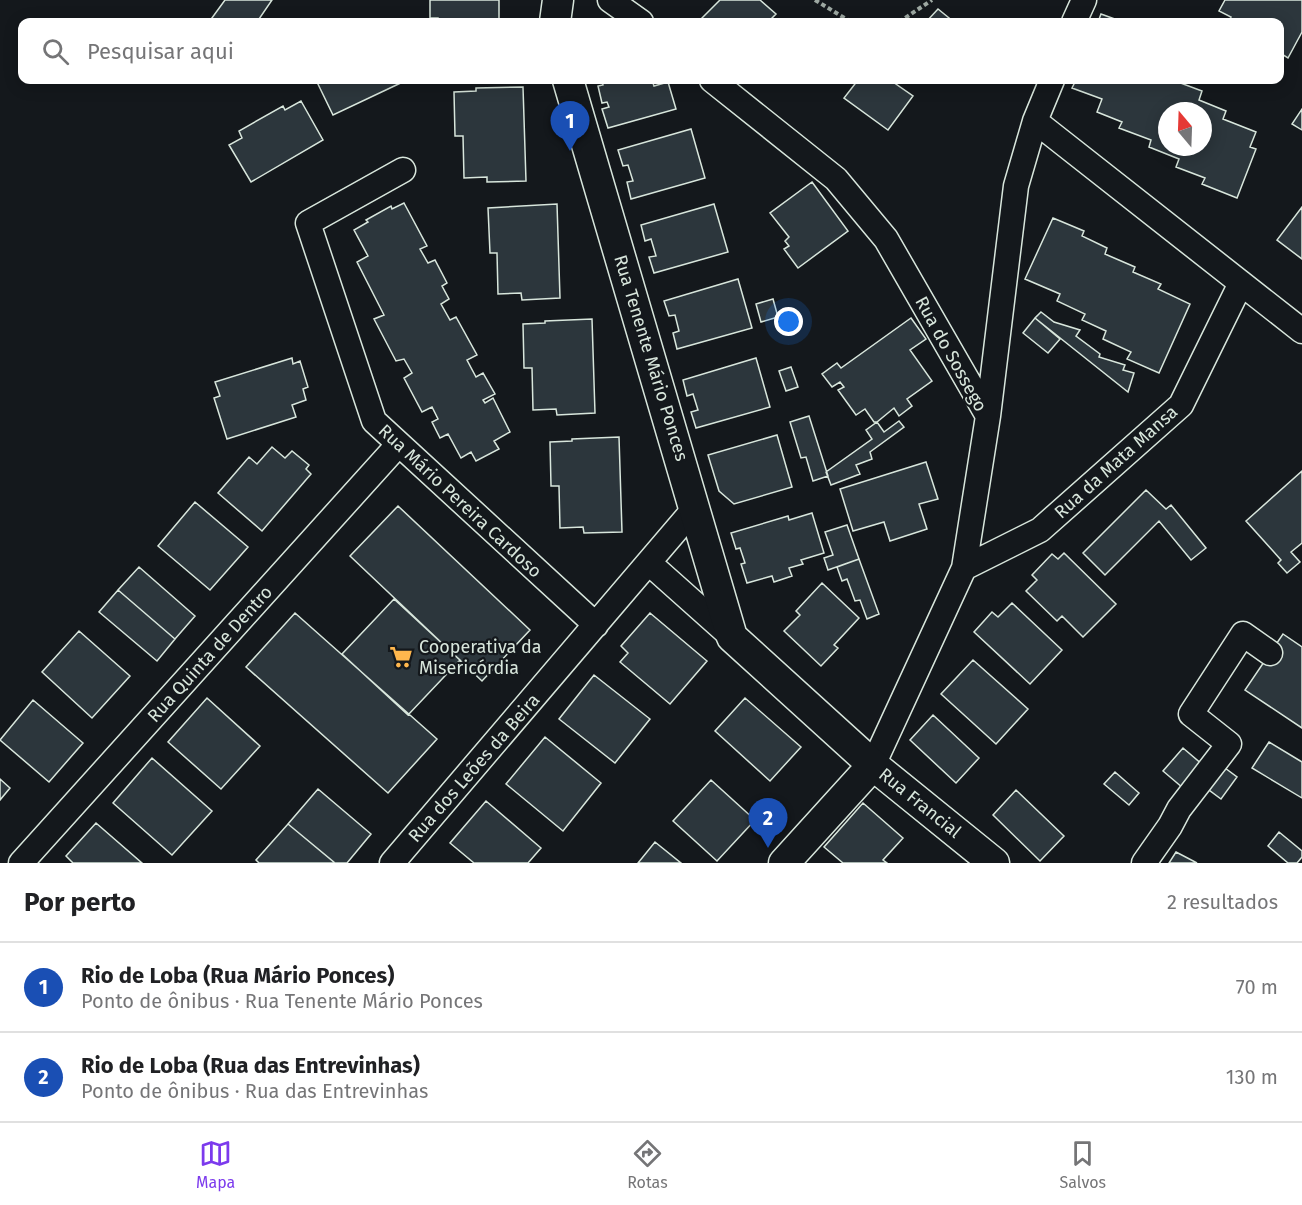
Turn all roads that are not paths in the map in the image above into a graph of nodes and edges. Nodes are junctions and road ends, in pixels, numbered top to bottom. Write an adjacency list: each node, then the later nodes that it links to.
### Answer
1 (558, 0): 4 (street)
2 (1084, 0): 6 (street)
3 (623, 2): 5 (street)
4 (556, 18)
5 (637, 18)
6 (1076, 18)
7 (569, 84): 16 (street, Rua Tenente Mário Ponces)
8 (717, 84): 14 (street, Rua do Sossego)
9 (1050, 84): 10 (street)
10 (1035, 121): 12 (street); 14 (street)
11 (403, 170): 15 (street, Rua Mário Pereira Cardoso)
12 (1241, 283): 13 (street); 18 (street, Rua da Mata Mansa)
13 (1302, 331)
14 (988, 416): 18 (street, Rua do Sossego)
15 (398, 445): 19 (street, Rua Mário Pereira Cardoso); 23 (street, Rua Quinta de Dentro)
16 (695, 508): 17 (street, Rua dos Leões da Beira); 20 (street, Rua Tenente Mário Ponces)
17 (649, 563): 19 (street, Rua dos Leões da Beira); 20 (street)
18 (964, 568): 22 (street, Rua do Sossego)
19 (596, 625): 24 (street, Rua dos Leões da Beira)
20 (732, 637): 22 (street)
21 (1270, 653): 27 (street)
22 (873, 765): 25 (street); 26 (street, Rua Francial)
23 (21, 863)
24 (392, 863)
25 (784, 863)
26 (994, 863)
27 (1144, 863)

